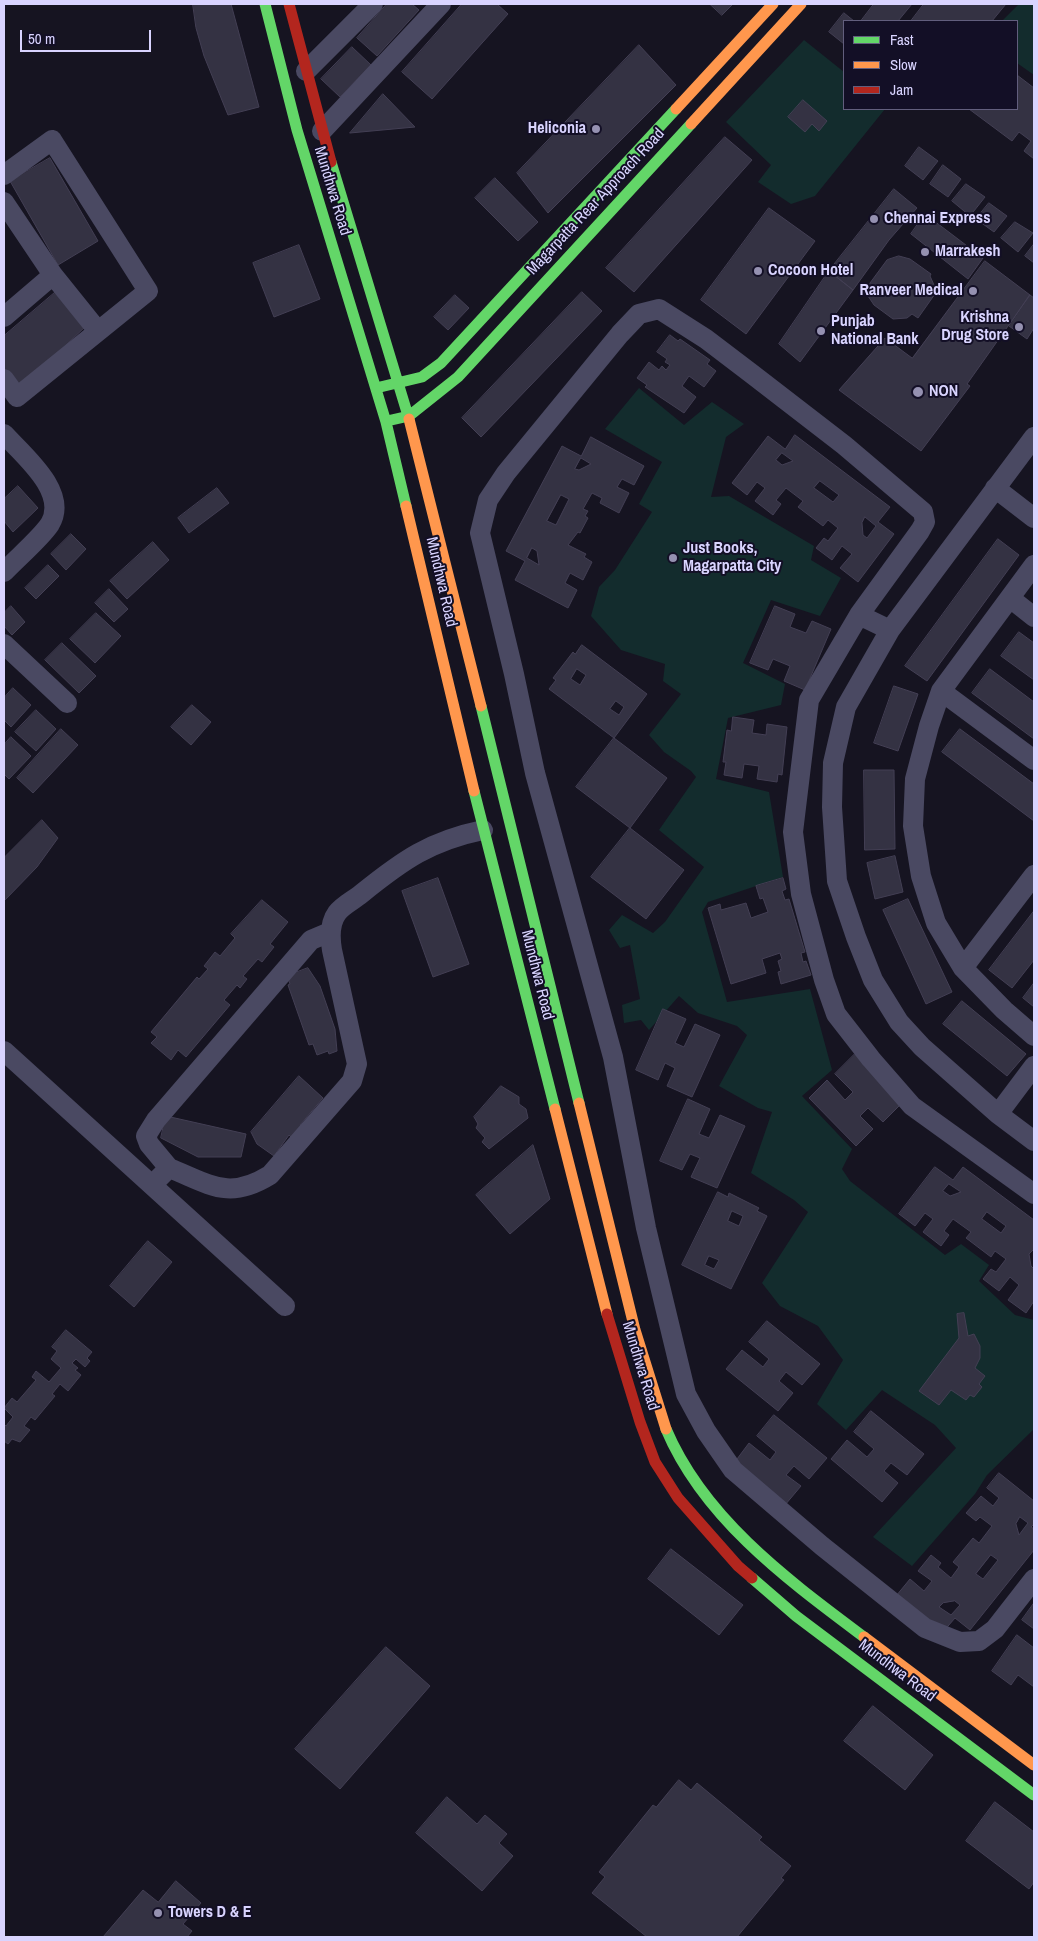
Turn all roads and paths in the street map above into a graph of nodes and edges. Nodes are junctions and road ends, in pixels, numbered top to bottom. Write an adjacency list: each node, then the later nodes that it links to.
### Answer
1 (265, 4): 16 (main road, Mundhwa Road)
2 (289, 4): 7 (main road, Mundhwa Road)
3 (373, 4): 7 (street)
4 (441, 4): 8 (street)
5 (773, 4): 15 (main road, Magarpatta Rear Approach Road)
6 (801, 4): 17 (main road, Magarpatta Rear Approach Road)
7 (306, 71): 8 (main road, Mundhwa Road)
8 (322, 132): 15 (main road, Mundhwa Road)
9 (4, 175): 13 (street)
10 (4, 202): 11 (street)
11 (53, 275): 12 (street); 13 (street)
12 (4, 316)
13 (98, 331): 14 (street)
14 (4, 379)
15 (400, 384): 16 (main road, Magarpatta Rear Approach Road); 17 (main road, Mundhwa Road)
16 (376, 388): 18 (main road, Mundhwa Road)
17 (409, 416): 18 (main road); 37 (main road, Mundhwa Road)
18 (386, 422): 33 (main road, Mundhwa Road)
19 (4, 434): 24 (street)
20 (1034, 437): 21 (street)
21 (995, 488): 22 (street); 28 (street)
22 (1034, 518)
23 (1034, 566): 25 (street)
24 (4, 572)
25 (1010, 598): 27 (street); 30 (street)
26 (859, 615): 28 (street); 45 (street); 47 (street)
27 (1034, 617)
28 (890, 630): 41 (street)
29 (4, 644): 31 (street)
30 (941, 691): 32 (street); 36 (street)
31 (67, 703)
32 (1034, 760)
33 (483, 830): 35 (street); 37 (main road, Mundhwa Road)
34 (1034, 875): 36 (street)
35 (333, 923): 43 (street); 43 (street)
36 (963, 968): 38 (street)
37 (543, 1011): 48 (main road, Mundhwa Road); 49 (main road, Mundhwa Road)
38 (1034, 1036)
39 (8, 1063): 44 (street)
40 (1034, 1066): 41 (street)
41 (998, 1114): 42 (street)
42 (1034, 1141)
43 (169, 1168): 44 (street)
44 (153, 1184): 46 (street)
45 (1034, 1194)
46 (285, 1306)
47 (1034, 1579)
48 (1034, 1765)
49 (1034, 1795)

